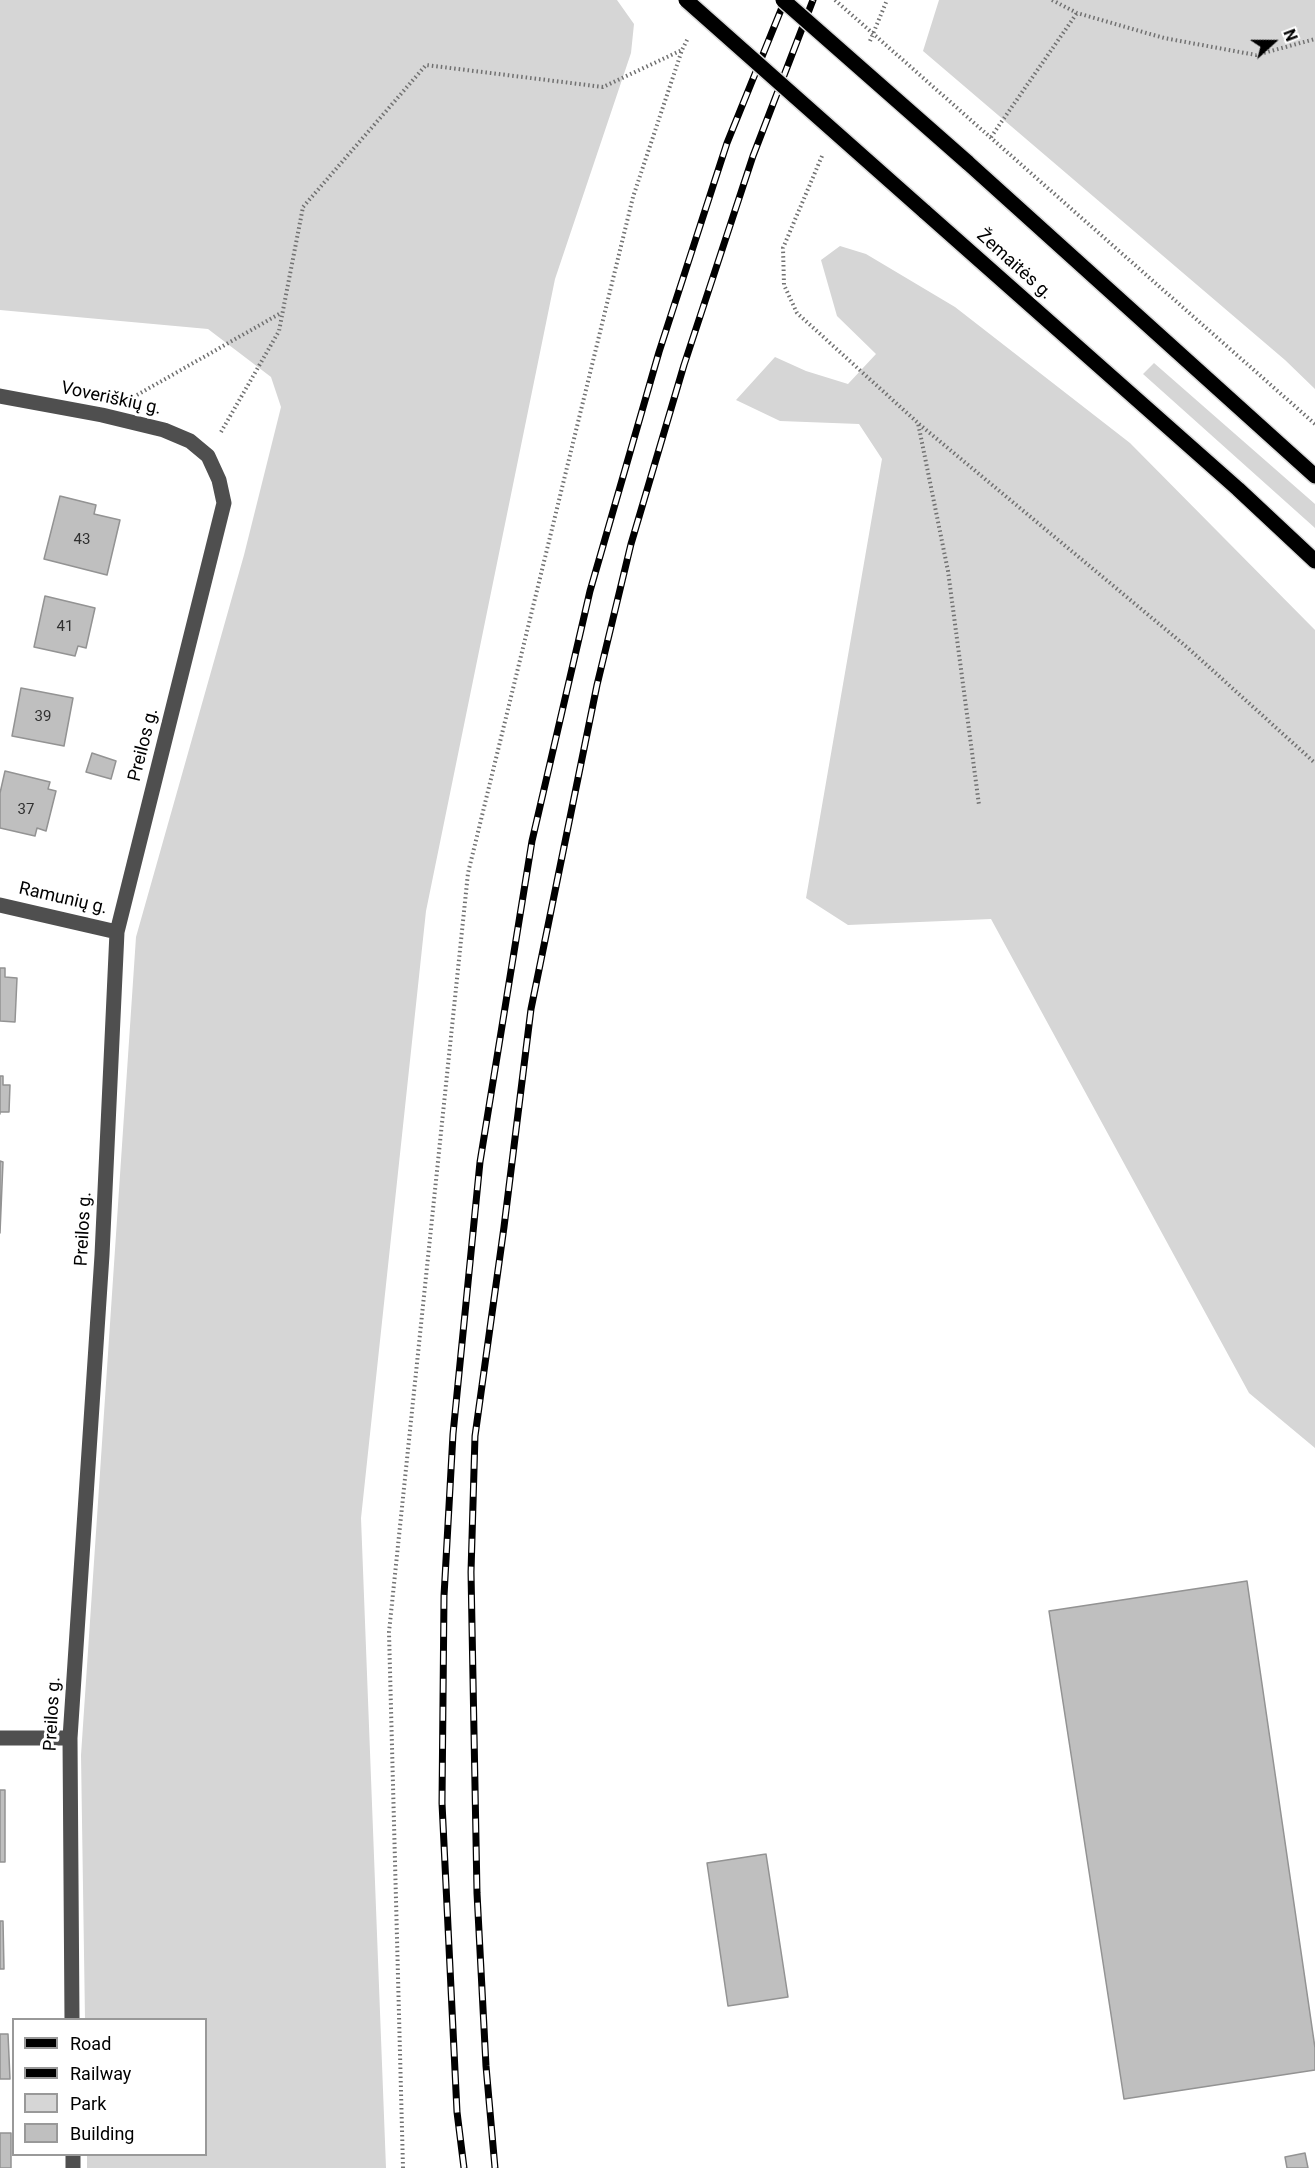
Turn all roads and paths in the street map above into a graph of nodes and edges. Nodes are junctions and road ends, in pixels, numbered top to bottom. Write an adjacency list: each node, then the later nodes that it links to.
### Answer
1 (686, 0): 18 (main road, Žemaitės g., bridge)
2 (783, 0): 17 (main road, bridge)
3 (835, 0): 9 (path, bridge)
4 (1052, 0): 5 (path)
5 (1077, 13): 7 (path); 9 (path)
6 (692, 30): 8 (path)
7 (1315, 39)
8 (682, 50): 11 (path); 26 (path)
9 (990, 137): 15 (path)
10 (783, 248): 14 (path)
11 (282, 313): 13 (path); 16 (path)
12 (0, 396): 13 (street, Voveriškių g.)
13 (102, 415): 16 (street, Voveriškių g.)
14 (918, 423): 19 (path); 20 (path)
15 (1315, 424)
16 (208, 456): 22 (street, Preilos g.)
17 (1315, 476)
18 (1315, 561)
19 (1315, 763)
20 (979, 805)
21 (0, 905): 22 (street, Ramunių g.)
22 (117, 932): 24 (street, Preilos g.)
23 (0, 1738): 24 (street)
24 (70, 1738): 25 (street, Preilos g.)
25 (72, 2018)
26 (403, 2168)

